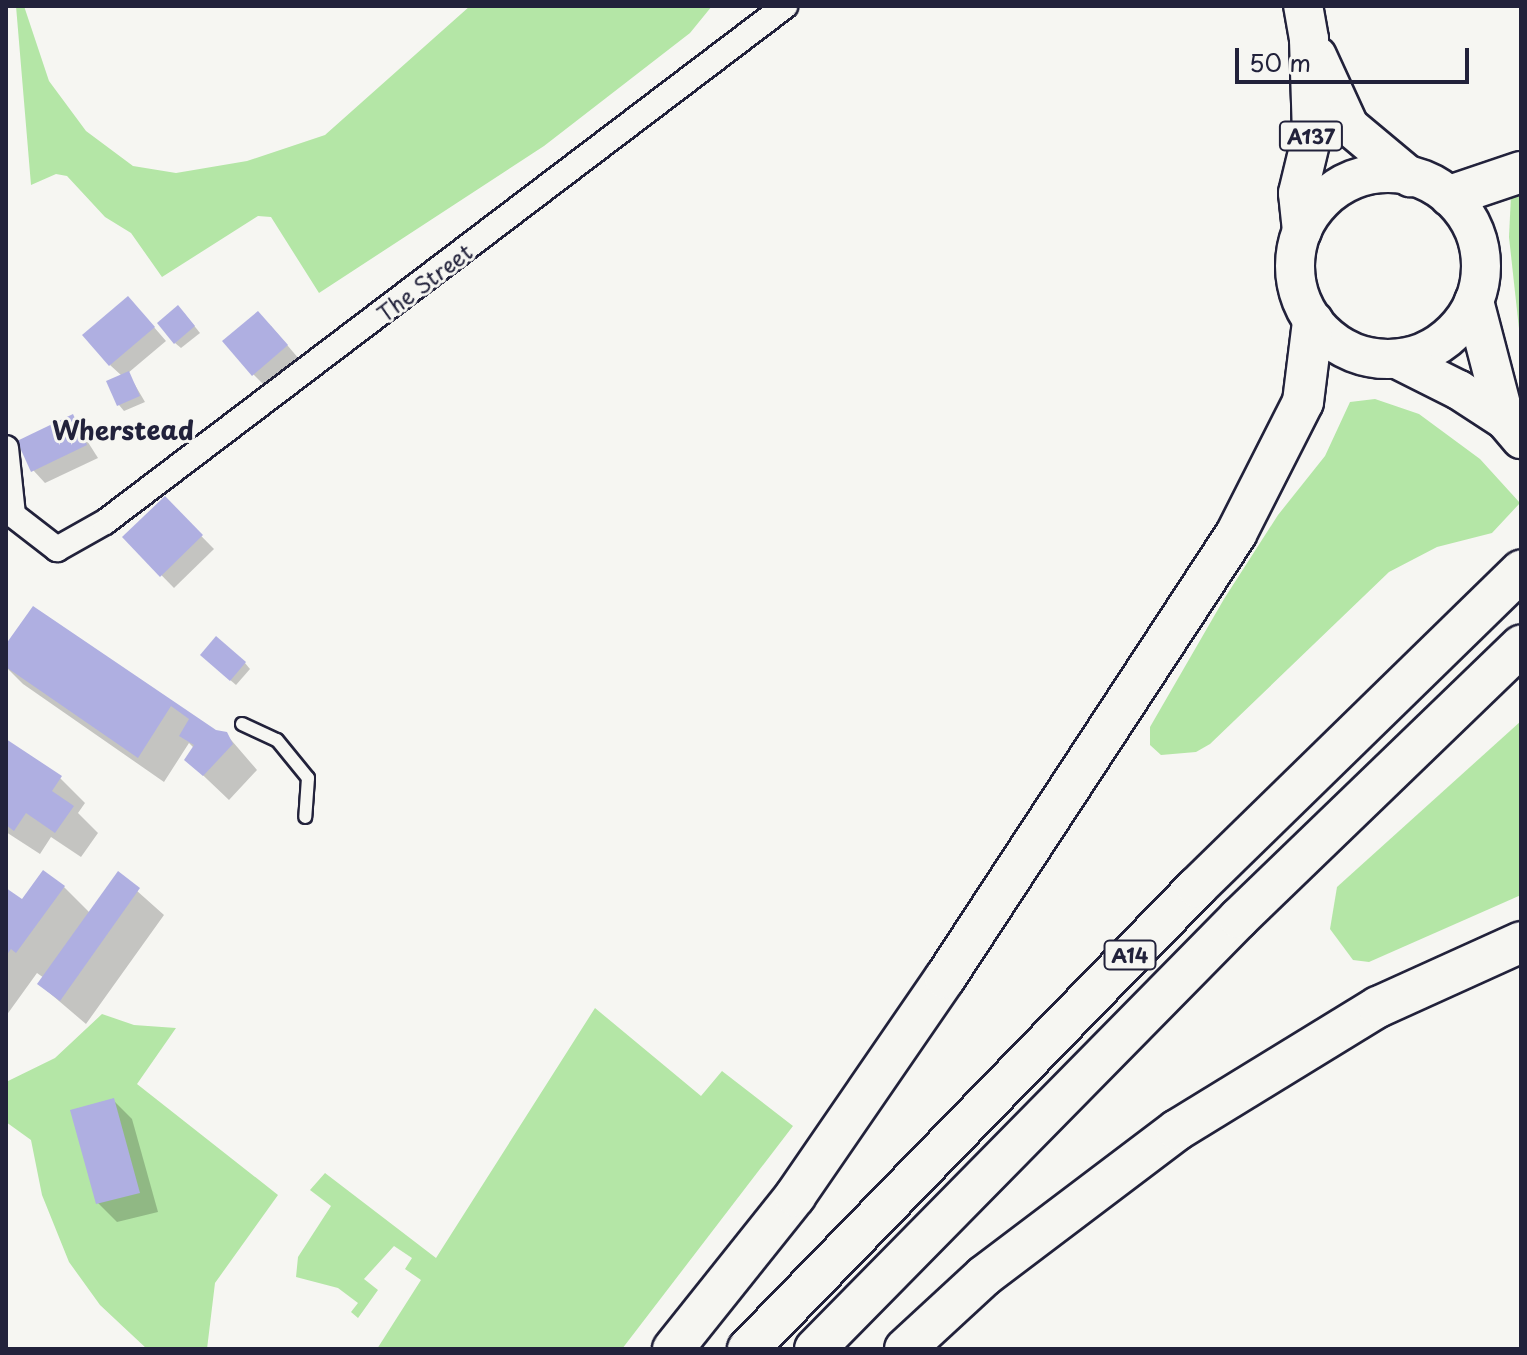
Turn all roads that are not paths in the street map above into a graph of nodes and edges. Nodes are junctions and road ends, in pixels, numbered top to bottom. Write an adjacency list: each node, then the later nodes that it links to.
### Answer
1 (785, 6): 11 (street, The Street)
2 (1306, 23): 4 (main road, A137); 6 (main road, A137)
3 (1521, 172): 5 (highway)
4 (1410, 177): 5 (main road); 6 (main road)
5 (1450, 196): 7 (main road)
6 (1302, 231): 8 (main road)
7 (1474, 301): 9 (main road); 10 (main road)
8 (1313, 322): 9 (main road); 17 (highway)
9 (1397, 359): 10 (main road)
10 (1513, 430)
11 (6, 448)
12 (1521, 571): 18 (highway, A14)
13 (1521, 646): 19 (highway, A14)
14 (242, 724): 15 (lane)
15 (305, 817)
16 (1521, 942): 20 (highway)
17 (673, 1349)
18 (748, 1349)
19 (815, 1349)
20 (905, 1349)

